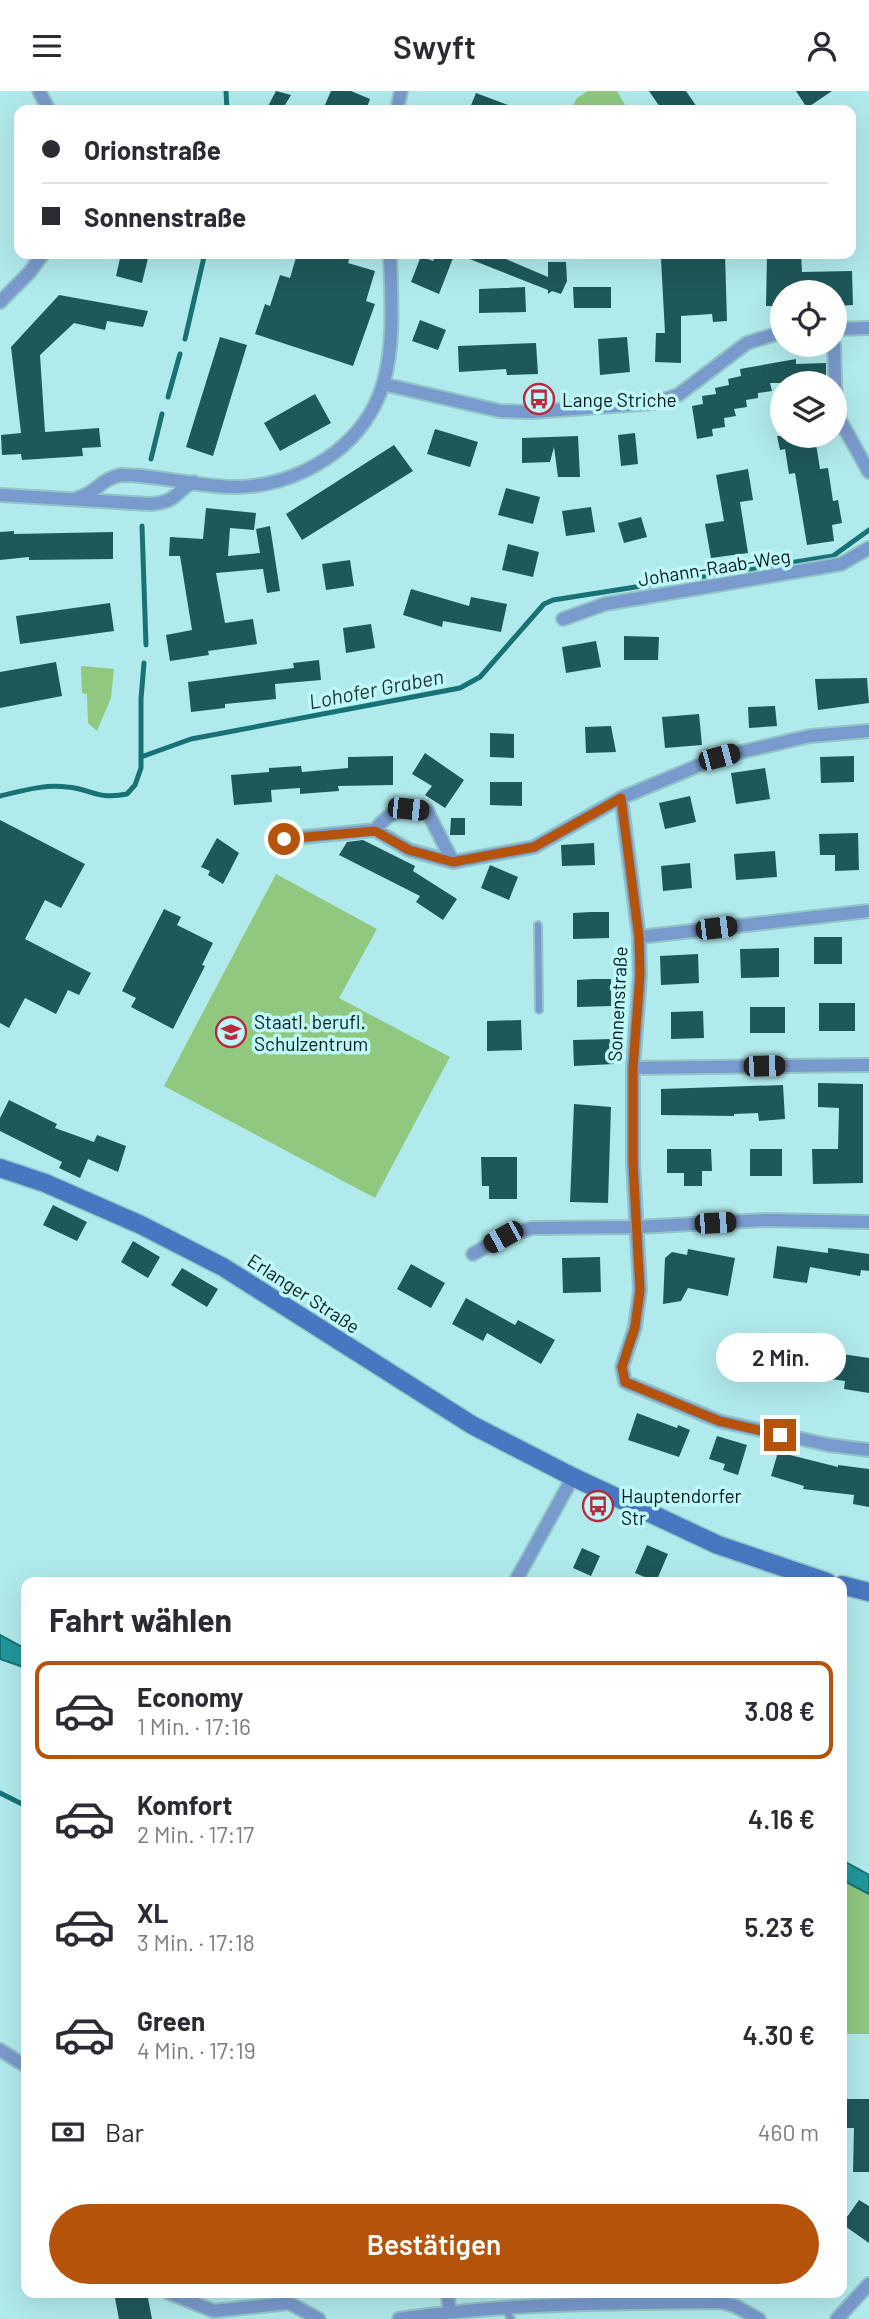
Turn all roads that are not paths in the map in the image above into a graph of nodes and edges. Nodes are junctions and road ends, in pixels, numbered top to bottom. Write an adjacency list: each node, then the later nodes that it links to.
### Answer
1 (39, 259): 3 (street)
2 (390, 259): 8 (street)
3 (0, 302)
4 (869, 328): 5 (street)
5 (847, 329)
6 (770, 336): 8 (street)
7 (834, 357): 9 (street)
8 (383, 384): 10 (street)
9 (869, 472)
10 (194, 482): 12 (street); 12 (street)
11 (0, 495): 12 (street)
12 (77, 498)
13 (869, 548): 14 (street, Johann-Raab-Weg)
14 (563, 619)
15 (869, 731): 16 (street)
16 (621, 798): 19 (street); 22 (street, Sonnenstraße)
17 (375, 831): 18 (street); 19 (street); 19 (street)
18 (284, 839)
19 (453, 862)
20 (869, 911): 22 (street)
21 (538, 925): 23 (lane)
22 (639, 937): 25 (street, Sonnenstraße)
23 (539, 1010)
24 (869, 1065): 25 (street)
25 (633, 1068): 28 (street, Sonnenstraße)
26 (0, 1168): 31 (street, Erlanger Straße)
27 (869, 1222): 28 (street)
28 (638, 1227): 29 (street); 30 (street, Sonnenstraße)
29 (472, 1254)
30 (869, 1450)
31 (573, 1477): 32 (street); 33 (street, Erlanger Straße)
32 (518, 1577)
33 (812, 1577)
34 (847, 1586): 35 (street)
35 (869, 1592)
36 (0, 2050): 37 (street)
37 (21, 2063)
38 (869, 2284): 51 (street)
39 (179, 2298): 46 (street)
40 (289, 2298): 46 (street); 47 (street)
41 (448, 2298): 45 (street)
42 (563, 2298): 44 (street)
43 (723, 2298): 50 (street)
44 (504, 2307): 45 (street); 49 (lane)
45 (449, 2312): 48 (street)
46 (211, 2315)
47 (319, 2319)
48 (399, 2319)
49 (510, 2319)
50 (759, 2319)
51 (837, 2319)

